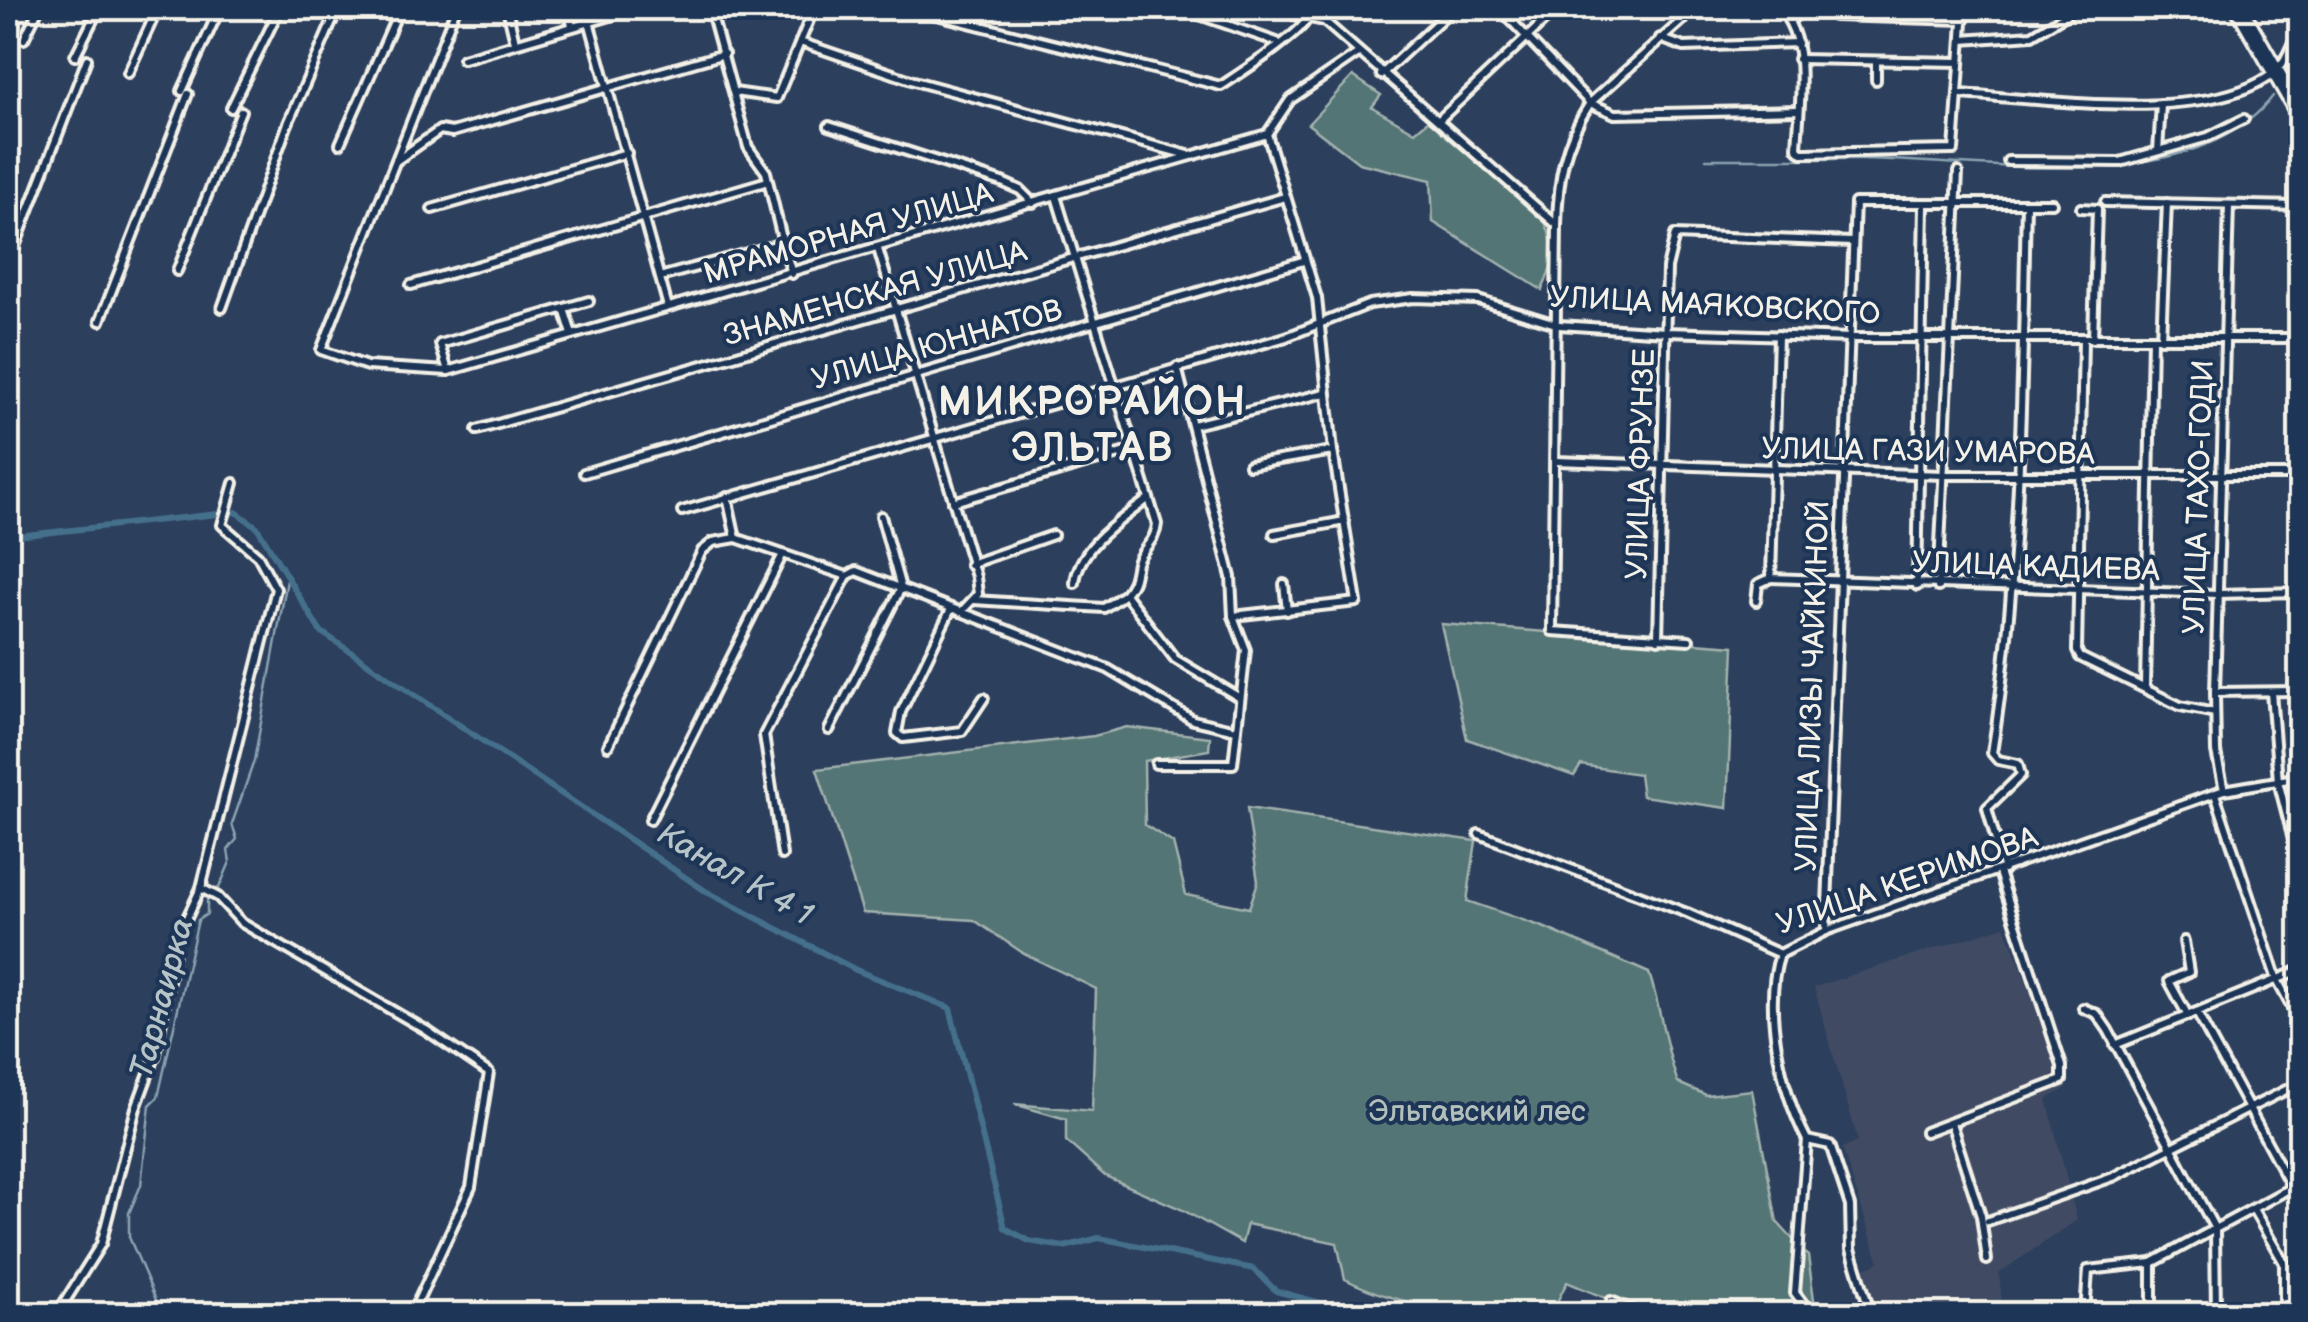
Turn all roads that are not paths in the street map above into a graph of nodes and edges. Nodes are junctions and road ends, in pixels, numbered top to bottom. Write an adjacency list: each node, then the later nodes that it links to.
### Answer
1 (39, 8): 35 (street)
2 (99, 8): 44 (street)
3 (158, 8): 51 (street)
4 (220, 8): 108 (street)
5 (280, 8): 60 (street)
6 (338, 8): 105 (street)
7 (400, 8): 68 (street)
8 (456, 8): 73 (street)
9 (507, 8): 38 (street)
10 (568, 8): 32 (street)
11 (638, 8): 31 (street)
12 (710, 8): 42 (street)
13 (814, 8): 39 (street)
14 (909, 8): 40 (street)
15 (1180, 8): 40 (street)
16 (1284, 8): 28 (street)
17 (1453, 8): 52 (street)
18 (1499, 8): 34 (street)
19 (1558, 8): 34 (street)
20 (1696, 8): 36 (street)
21 (1779, 8): 29 (street)
22 (1804, 8): 29 (street)
23 (1964, 8): 30 (street)
24 (2077, 8): 37 (street)
25 (2235, 8): 50 (main road)
26 (2243, 8): 50 (main road)
27 (1834, 16): 30 (street)
28 (1307, 18): 40 (street); 43 (street)
29 (1791, 20): 41 (street)
30 (1964, 20): 37 (street)
31 (589, 22): 32 (street); 54 (street)
32 (572, 26): 38 (street)
33 (2300, 28): 50 (street)
34 (1527, 37): 57 (street); 64 (street)
35 (24, 38)
36 (1660, 38): 41 (street); 57 (street)
37 (1962, 40): 49 (street)
38 (515, 42): 46 (street)
39 (800, 42): 55 (street); 71 (street)
40 (1278, 42)
41 (1798, 44): 47 (street)
42 (724, 54): 54 (street); 55 (street)
43 (1357, 54): 52 (street); 67 (street)
44 (76, 56)
45 (86, 59): 97 (street)
46 (463, 59)
47 (1798, 59): 48 (street); 61 (street)
48 (1876, 61): 49 (street); 53 (street)
49 (1960, 62): 56 (street)
50 (2277, 69): 58 (street); 59 (main road); 63 (main road)
51 (128, 73)
52 (1381, 75): 64 (street)
53 (1876, 80)
54 (608, 88): 70 (street); 73 (street)
55 (734, 92): 75 (street)
56 (1958, 94): 58 (street); 61 (street)
57 (1590, 103): 61 (street); 90 (street)
58 (2161, 104): 69 (street)
59 (2300, 107)
60 (231, 108)
61 (1798, 110)
62 (241, 111): 98 (street)
63 (2298, 118): 86 (main road)
64 (1440, 119): 90 (street)
65 (2244, 119): 69 (street)
66 (829, 126): 79 (street)
67 (1267, 134): 71 (street, МРАМОРНАЯ УЛИЦА); 77 (street)
68 (340, 144)
69 (2158, 152): 72 (street)
70 (626, 153): 88 (street); 89 (street)
71 (1190, 156): 76 (street, МРАМОРНАЯ УЛИЦА)
72 (2008, 161)
73 (394, 162): 125 (street, МРАМОРНАЯ УЛИЦА)
74 (1958, 172): 83 (street)
75 (768, 182): 89 (street); 91 (street)
76 (1056, 196): 79 (street, МРАМОРНАЯ УЛИЦА); 95 (street)
77 (1284, 197): 95 (street, ЗНАМЕНСКАЯ УЛИЦА); 96 (street)
78 (2105, 202): 82 (street)
79 (1034, 203): 93 (street, МРАМОРНАЯ УЛИЦА)
80 (2026, 203): 81 (street); 83 (street); 119 (street)
81 (2052, 203)
82 (2167, 203): 85 (street); 122 (street)
83 (1956, 204): 84 (street); 117 (street)
84 (1924, 205): 92 (street, УЛИЦА ЛИЗЫ ЧАЙКИНОЙ); 116 (street)
85 (2228, 205): 86 (street); 123 (street, УЛИЦА ТАХО-ГОДИ)
86 (2299, 206): 94 (main road)
87 (2081, 208): 121 (street)
88 (432, 209)
89 (643, 214): 101 (street); 102 (street)
90 (1557, 225): 111 (street)
91 (783, 242): 100 (street); 101 (street)
92 (1853, 242): 112 (street, УЛИЦА ФРУНЗЕ); 115 (street, УЛИЦА ЛИЗЫ ЧАЙКИНОЙ)
93 (878, 249): 100 (street, МРАМОРНАЯ УЛИЦА); 107 (street)
94 (2300, 255): 99 (main road)
95 (1074, 260): 107 (street, ЗНАМЕНСКАЯ УЛИЦА); 109 (street)
96 (1303, 261): 109 (street, УЛИЦА ЮННАТОВ); 110 (street)
97 (8, 265)
98 (176, 271)
99 (2300, 272): 118 (main road)
100 (792, 274): 104 (street, МРАМОРНАЯ УЛИЦА)
101 (660, 277): 104 (street)
102 (411, 284)
103 (588, 301): 106 (street)
104 (668, 307): 113 (street, МРАМОРНАЯ УЛИЦА)
105 (222, 308)
106 (564, 308): 113 (street); 125 (street)
107 (896, 310): 126 (street); 130 (street, ЗНАМЕНСКАЯ УЛИЦА)
108 (100, 320)
109 (1094, 322): 126 (street, УЛИЦА ЮННАТОВ); 127 (street)
110 (1317, 322): 111 (street, УЛИЦА МАЯКОВСКОГО); 124 (street, УЛИЦА МАЯКОВСКОГО); 128 (street)
111 (1558, 326): 112 (street, УЛИЦА МАЯКОВСКОГО); 134 (street)
112 (1666, 332): 114 (street, УЛИЦА МАЯКОВСКОГО); 136 (street, УЛИЦА ФРУНЗЕ)
113 (572, 334): 125 (street, МРАМОРНАЯ УЛИЦА)
114 (1778, 335): 115 (street, УЛИЦА МАЯКОВСКОГО); 138 (street)
115 (1852, 338): 116 (street, УЛИЦА МАЯКОВСКОГО); 139 (street, УЛИЦА ЛИЗЫ ЧАЙКИНОЙ)
116 (1922, 338): 117 (street, УЛИЦА МАЯКОВСКОГО); 140 (street)
117 (1952, 338): 119 (street, УЛИЦА МАЯКОВСКОГО); 143 (street)
118 (2300, 338): 123 (street, УЛИЦА МАЯКОВСКОГО); 142 (main road)
119 (2023, 339): 120 (street, УЛИЦА МАЯКОВСКОГО); 141 (street)
120 (2083, 339): 121 (street, УЛИЦА МАЯКОВСКОГО); 144 (street)
121 (2093, 339): 122 (street, УЛИЦА МАЯКОВСКОГО)
122 (2157, 339): 123 (street, УЛИЦА МАЯКОВСКОГО); 146 (street)
123 (2225, 339): 145 (street, УЛИЦА ТАХО-ГОДИ)
124 (1177, 367): 127 (street, УЛИЦА МАЯКОВСКОГО); 129 (street)
125 (448, 371)
126 (915, 374): 131 (street); 137 (street, УЛИЦА ЮННАТОВ)
127 (1115, 385): 131 (street, УЛИЦА МАЯКОВСКОГО); 132 (street)
128 (1325, 393): 129 (street); 133 (street)
129 (1193, 424): 180 (street)
130 (476, 430)
131 (936, 440): 148 (street, УЛИЦА МАЯКОВСКОГО); 150 (street)
132 (1133, 450): 149 (street); 150 (street)
133 (1333, 450): 135 (street); 153 (street)
134 (1556, 460): 136 (street, УЛИЦА ГАЗИ УМАРОВА); 181 (street)
135 (1249, 464)
136 (1662, 467): 138 (street, УЛИЦА ГАЗИ УМАРОВА); 181 (street, УЛИЦА ФРУНЗЕ)
137 (584, 472)
138 (1772, 472): 139 (street, УЛИЦА ГАЗИ УМАРОВА); 162 (street)
139 (1844, 473): 140 (street, УЛИЦА ГАЗИ УМАРОВА); 163 (street, УЛИЦА ЛИЗЫ ЧАЙКИНОЙ)
140 (1916, 473): 143 (street, УЛИЦА ГАЗИ УМАРОВА); 166 (street)
141 (2018, 474): 143 (street, УЛИЦА ГАЗИ УМАРОВА); 144 (street, УЛИЦА ГАЗИ УМАРОВА); 169 (street)
142 (2299, 474): 145 (street, УЛИЦА ГАЗИ УМАРОВА); 158 (main road)
143 (1944, 475): 167 (street)
144 (2081, 475): 146 (street, УЛИЦА ГАЗИ УМАРОВА); 170 (street)
145 (2219, 476): 146 (street, УЛИЦА ГАЗИ УМАРОВА); 174 (street, УЛИЦА ТАХО-ГОДИ)
146 (2150, 477): 171 (street)
147 (234, 483): 202 (street)
148 (727, 497): 151 (street, УЛИЦА МАЯКОВСКОГО); 156 (street)
149 (1148, 500): 164 (street); 173 (street)
150 (953, 502): 159 (street)
151 (682, 511)
152 (881, 516): 168 (street)
153 (1346, 521): 155 (street); 178 (street)
154 (1053, 534): 159 (street)
155 (1274, 534)
156 (736, 538): 157 (street); 192 (street)
157 (782, 556): 161 (street); 197 (street)
158 (2300, 561): 160 (main road)
159 (970, 564): 175 (street)
160 (2300, 571)
161 (846, 576): 168 (street); 199 (street)
162 (1771, 578): 163 (street, УЛИЦА КАДИЕВА); 176 (street)
163 (1842, 582): 166 (street, УЛИЦА КАДИЕВА); 203 (street, УЛИЦА ЛИЗЫ ЧАЙКИНОЙ)
164 (1075, 584)
165 (1284, 584): 178 (street)
166 (1917, 586): 167 (street, УЛИЦА КАДИЕВА)
167 (1938, 587): 169 (street, УЛИЦА КАДИЕВА)
168 (901, 588): 177 (street); 190 (street)
169 (2008, 588): 170 (street, УЛИЦА КАДИЕВА); 201 (street)
170 (2078, 590): 171 (street, УЛИЦА КАДИЕВА); 183 (street)
171 (2147, 592): 174 (street, УЛИЦА КАДИЕВА); 183 (street)
172 (2300, 592): 174 (street, УЛИЦА КАДИЕВА)
173 (1125, 594): 175 (street); 188 (street)
174 (2217, 594): 184 (street, УЛИЦА ТАХО-ГОДИ)
175 (974, 600): 179 (street)
176 (1756, 601)
177 (951, 609): 179 (street); 187 (street)
178 (1287, 611): 180 (street)
179 (960, 612): 191 (street)
180 (1234, 616): 188 (street)
181 (1658, 639): 182 (street)
182 (1689, 640)
183 (2145, 688): 189 (street)
184 (2214, 692): 185 (street); 189 (street, УЛИЦА ТАХО-ГОДИ)
185 (2271, 692): 186 (street); 195 (street)
186 (2300, 692)
187 (984, 698)
188 (1240, 698): 191 (street)
189 (2215, 712): 196 (street, УЛИЦА ТАХО-ГОДИ)
190 (830, 730)
191 (1236, 730): 193 (street)
192 (608, 746)
193 (1156, 764)
194 (2300, 777): 195 (street, УЛИЦА КЕРИМОВА)
195 (2278, 781): 196 (street, УЛИЦА КЕРИМОВА); 200 (street)
196 (2220, 792): 201 (street, УЛИЦА КЕРИМОВА); 207 (street, УЛИЦА ТАХО-ГОДИ)
197 (650, 820)
198 (1479, 834): 205 (street, УЛИЦА КЕРИМОВА)
199 (782, 856)
200 (2300, 866)
201 (2002, 871): 203 (street, УЛИЦА КЕРИМОВА); 215 (street)
202 (201, 888): 229 (street); 230 (street)
203 (1826, 931): 205 (street, УЛИЦА КЕРИМОВА)
204 (2184, 942): 210 (street)
205 (1780, 954): 217 (street)
206 (2300, 970): 207 (street)
207 (2277, 980): 209 (street); 211 (street, УЛИЦА ТАХО-ГОДИ)
208 (2083, 1008): 212 (street)
209 (2197, 1012): 210 (street); 214 (street)
210 (2188, 1016): 212 (street)
211 (2300, 1023)
212 (2115, 1045): 218 (street)
213 (2300, 1083): 214 (street)
214 (2250, 1108): 218 (street); 220 (street)
215 (1951, 1123): 216 (street); 224 (street)
216 (1924, 1132)
217 (1807, 1140): 232 (street); 233 (street)
218 (2170, 1148): 222 (street); 223 (street)
219 (2300, 1183): 220 (street)
220 (2292, 1188): 221 (street)
221 (2253, 1209): 223 (street); 226 (street)
222 (1988, 1221)
223 (2215, 1230): 225 (street); 236 (street)
224 (1986, 1260)
225 (2152, 1264): 234 (street); 235 (street)
226 (2284, 1264): 227 (street); 237 (street)
227 (2300, 1291)
228 (1611, 1301): 231 (street)
229 (57, 1314)
230 (412, 1314)
231 (1642, 1314)
232 (1811, 1314)
233 (1871, 1314)
234 (2085, 1314)
235 (2152, 1314)
236 (2216, 1314)
237 (2284, 1314)

